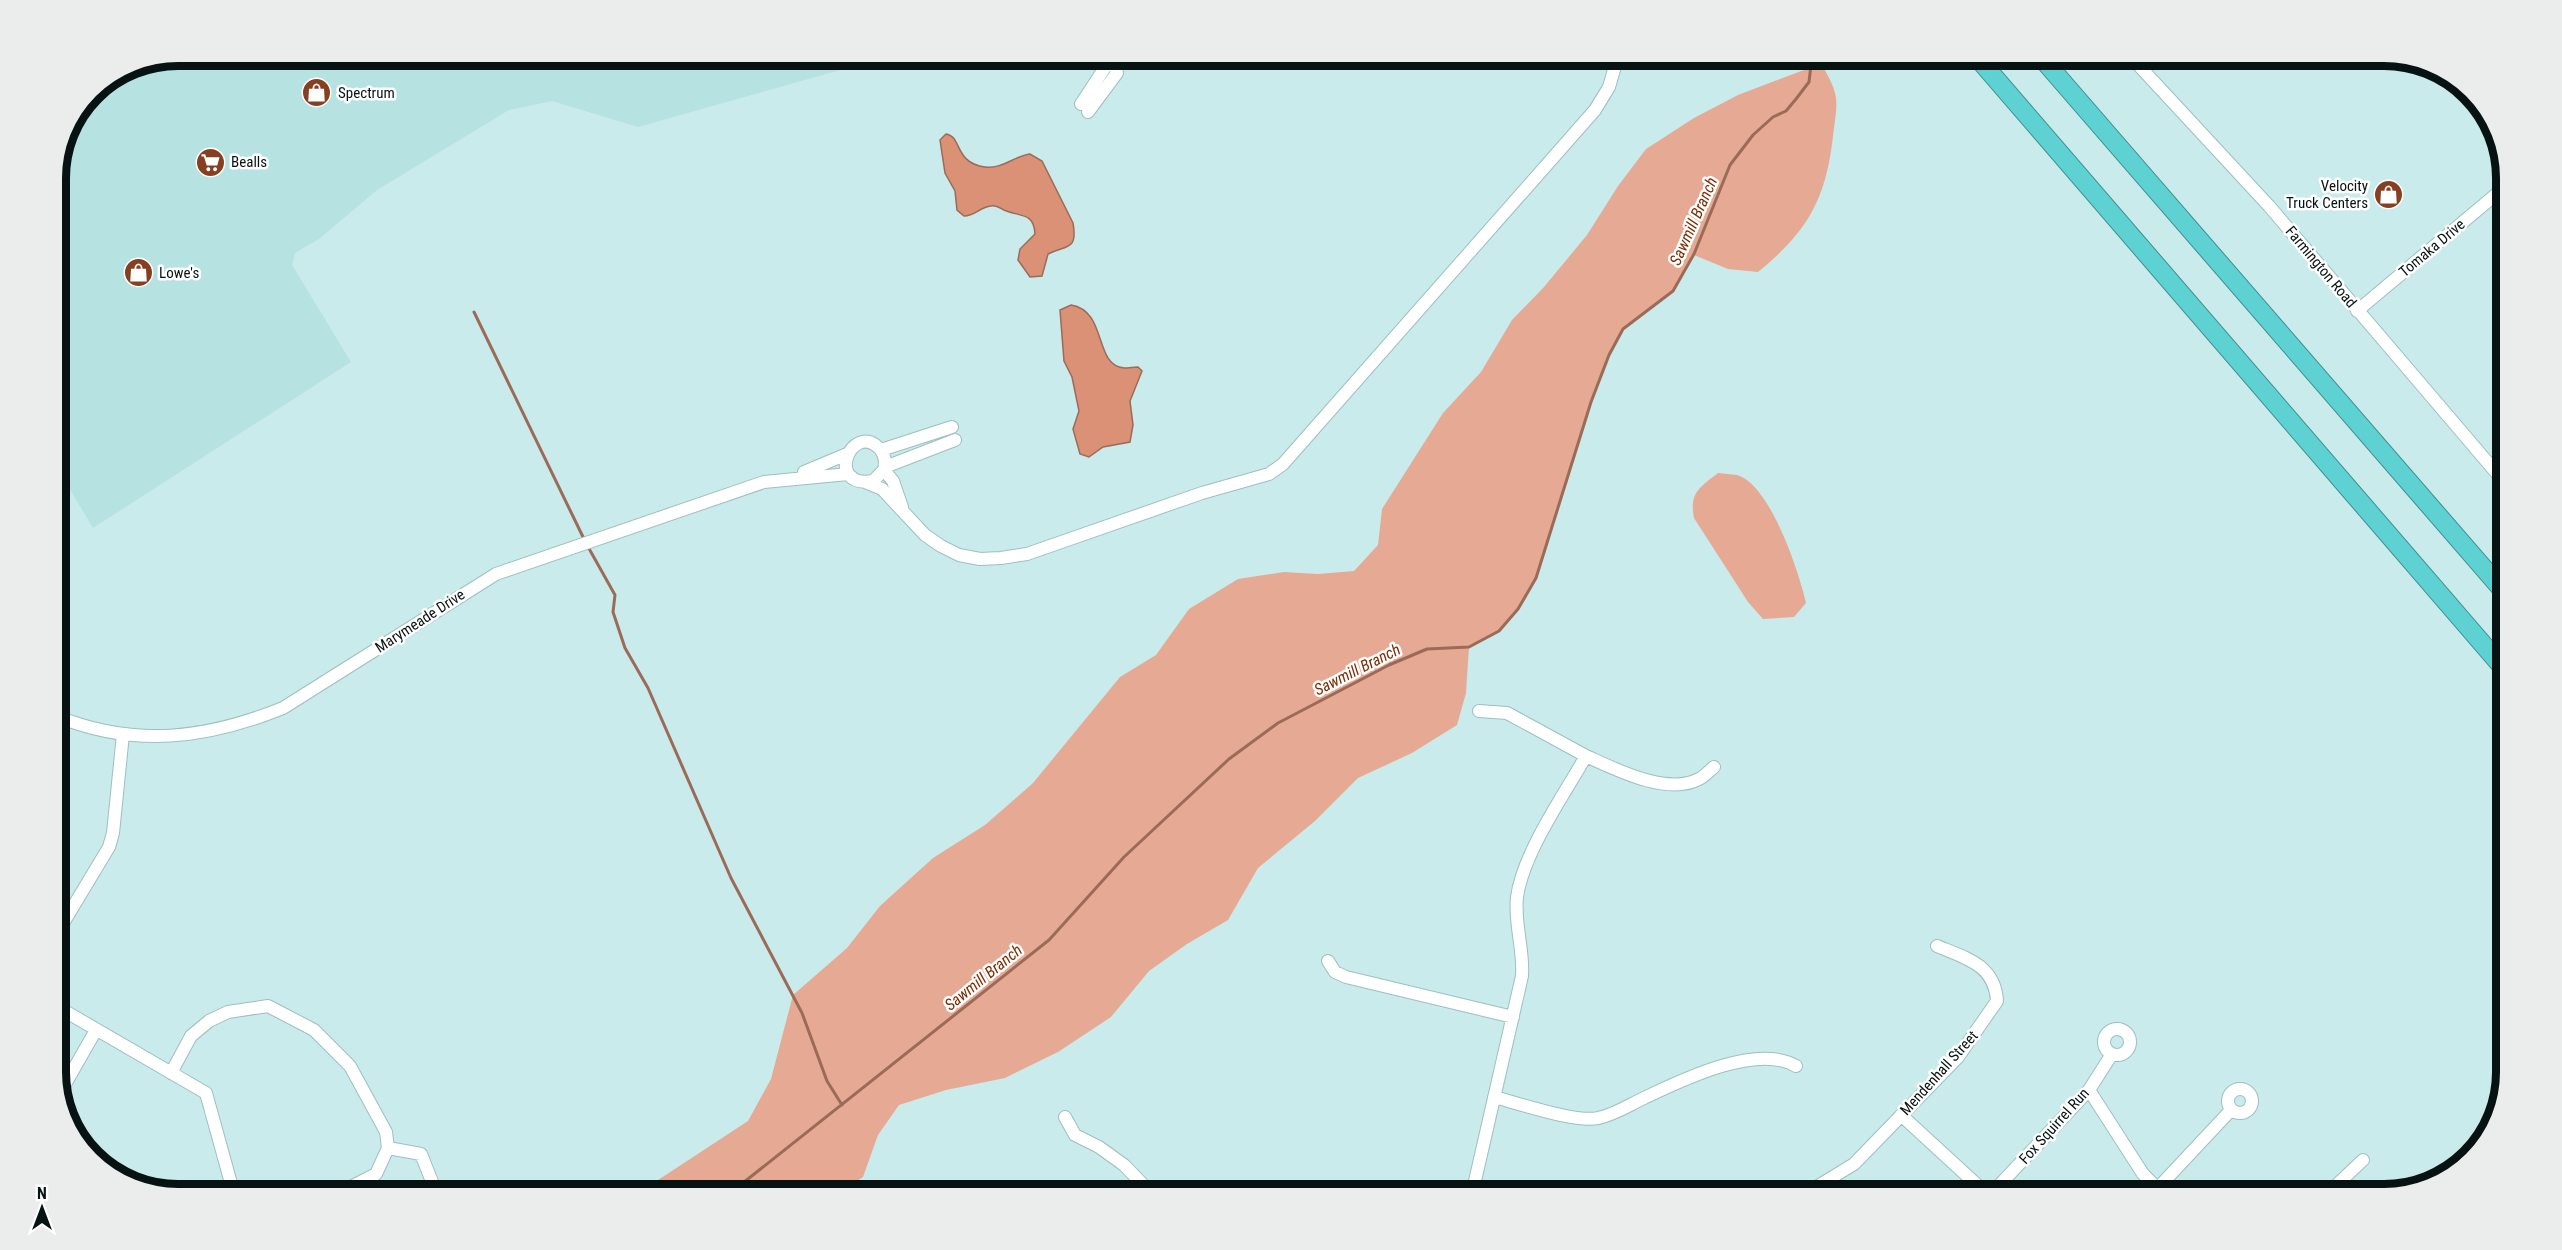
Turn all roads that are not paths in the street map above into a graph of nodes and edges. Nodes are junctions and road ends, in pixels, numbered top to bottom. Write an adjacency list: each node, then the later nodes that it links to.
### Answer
1 (1115, 66): 6 (street)
2 (1615, 66): 17 (street)
3 (1985, 66): 19 (highway)
4 (2049, 66): 18 (highway)
5 (2139, 66): 8 (street, Farmington Road)
6 (1085, 108)
7 (2496, 194): 8 (street, Tomaka Drive)
8 (2357, 310): 14 (street, Farmington Road)
9 (952, 427): 11 (street)
10 (955, 440): 13 (street)
11 (880, 450): 12 (street); 13 (street)
12 (847, 454): 15 (street, Marymeade Drive); 16 (street)
13 (884, 468): 16 (street); 17 (street)
14 (2496, 472)
15 (788, 479): 16 (street, Marymeade Drive); 22 (street, Marymeade Drive)
16 (859, 481): 17 (street)
17 (909, 517)
18 (2496, 582)
19 (2496, 658)
20 (1479, 711): 23 (street)
21 (66, 720): 22 (street, Marymeade Drive)
22 (123, 734): 25 (street)
23 (1586, 756): 24 (street); 29 (street)
24 (1714, 768)
25 (66, 918)
26 (1937, 946): 38 (street, Mendenhall Street)
27 (1328, 961): 29 (street)
28 (66, 1012): 30 (street)
29 (1513, 1017): 36 (street)
30 (96, 1030): 33 (street); 34 (street)
31 (2112, 1054): 35 (street, Fox Squirrel Run)
32 (1796, 1066): 36 (street)
33 (171, 1073): 40 (street); 43 (street)
34 (66, 1082)
35 (2089, 1090): 51 (street, Fox Squirrel Run); 52 (street)
36 (1494, 1097): 48 (street)
37 (2231, 1110): 53 (street)
38 (1901, 1115): 49 (street, Mendenhall Street); 50 (street)
39 (1065, 1117): 47 (street)
40 (388, 1148): 42 (street); 46 (street)
41 (2363, 1160): 54 (street)
42 (369, 1178): 44 (street); 45 (street)
43 (231, 1184)
44 (357, 1184)
45 (374, 1184)
46 (433, 1184)
47 (1142, 1184)
48 (1474, 1184)
49 (1821, 1184)
50 (1978, 1184)
51 (1999, 1184)
52 (2153, 1184)
53 (2167, 1184)
54 (2338, 1184)

